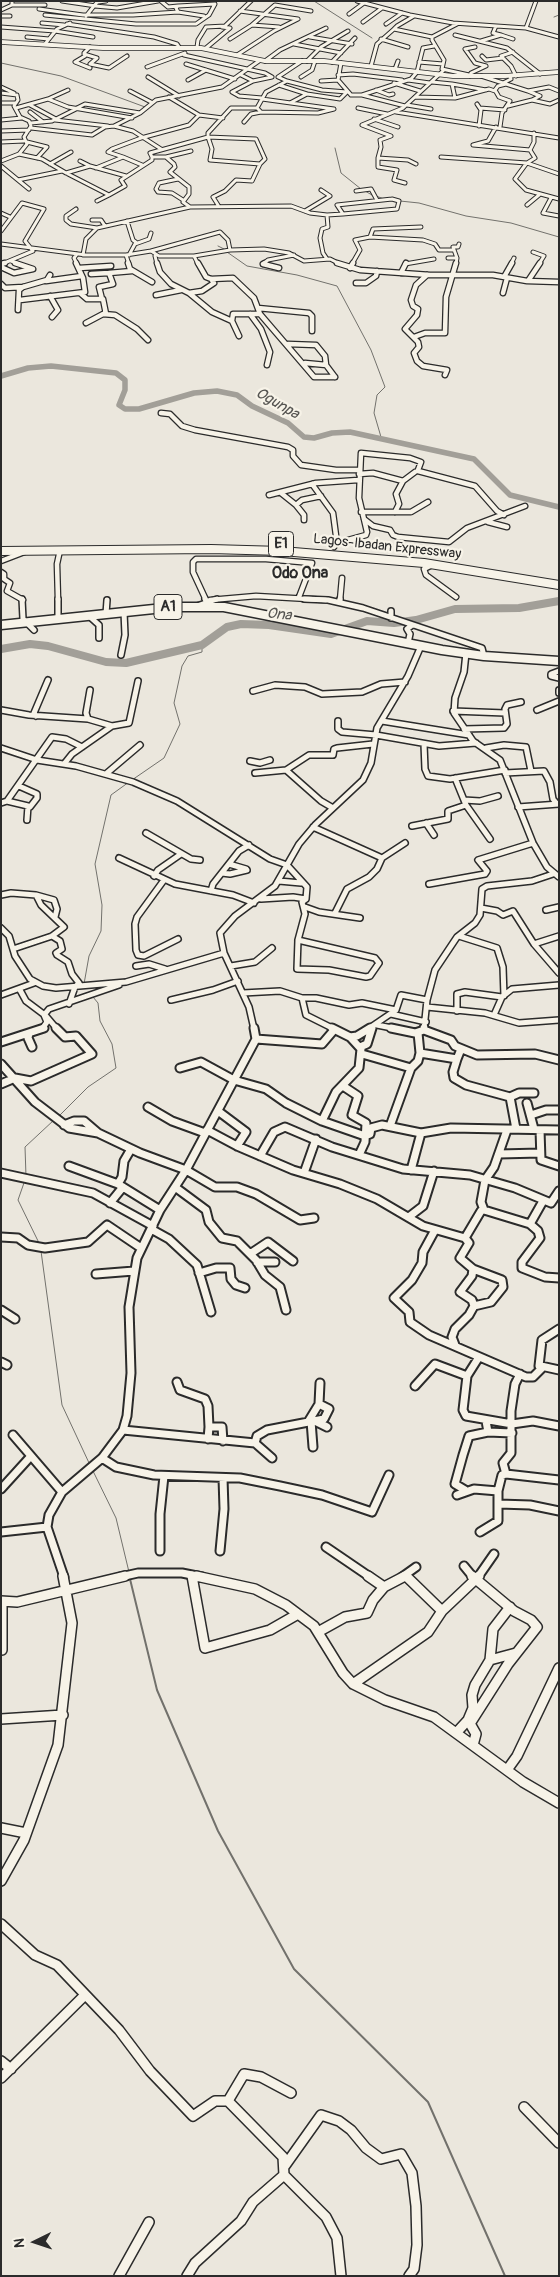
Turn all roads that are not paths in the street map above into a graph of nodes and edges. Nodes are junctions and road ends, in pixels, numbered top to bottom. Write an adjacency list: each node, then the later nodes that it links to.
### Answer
1 (62, 1): 12 (street)
2 (106, 1): 12 (street)
3 (140, 1): 13 (street)
4 (159, 1): 13 (street); 16 (street)
5 (252, 1): 20 (street)
6 (281, 1): 15 (street)
7 (357, 1): 11 (street)
8 (536, 1): 47 (street)
9 (12, 3): 14 (street); 19 (street)
10 (188, 3): 16 (street); 22 (street)
11 (364, 3): 17 (street); 24 (street)
12 (97, 4): 13 (street); 27 (street)
13 (144, 4)
14 (45, 5)
15 (275, 5): 23 (street); 32 (street)
16 (178, 6): 21 (street)
17 (382, 8): 25 (street); 35 (street)
18 (39, 9): 27 (street)
19 (1, 10)
20 (240, 11): 23 (street); 41 (street)
21 (178, 12): 27 (street); 30 (street)
22 (210, 13): 30 (street); 34 (street)
23 (262, 14): 32 (street); 40 (street)
24 (349, 14)
25 (402, 14): 31 (street); 38 (street)
26 (45, 15): 33 (street)
27 (87, 15): 33 (street)
28 (1, 16): 29 (street)
29 (10, 16)
30 (204, 16): 33 (street)
31 (414, 16): 39 (street); 44 (street)
32 (302, 17): 45 (street)
33 (83, 19): 37 (street)
34 (209, 22)
35 (363, 22)
36 (42, 23): 37 (street)
37 (66, 24): 48 (street); 74 (street)
38 (386, 24)
39 (457, 24): 42 (street); 55 (street)
40 (252, 25): 45 (street); 61 (street)
41 (222, 26): 52 (street); 60 (street)
42 (496, 26): 47 (street); 51 (street)
43 (1, 27): 48 (street)
44 (396, 27): 55 (street); 62 (street)
45 (280, 28): 85 (street)
46 (326, 28): 54 (street)
47 (526, 28): 56 (street)
48 (56, 31): 53 (street); 59 (street)
49 (348, 31): 65 (street)
50 (455, 35): 67 (street)
51 (501, 35): 64 (street); 67 (street)
52 (200, 36): 60 (street); 76 (street)
53 (93, 37)
54 (308, 37): 65 (street); 69 (street)
55 (434, 37): 72 (street)
56 (559, 37)
57 (27, 38): 59 (street)
58 (355, 38): 70 (street)
59 (49, 39): 68 (street)
60 (216, 39): 79 (street)
61 (230, 39)
62 (381, 39): 71 (street); 100 (street)
63 (406, 39): 71 (street)
64 (513, 39)
65 (330, 41): 70 (street); 80 (street)
66 (1, 42): 68 (street)
67 (480, 42): 81 (street)
68 (45, 44): 73 (street)
69 (293, 44): 80 (street); 93 (street)
70 (352, 44): 82 (street)
71 (400, 44): 77 (street)
72 (434, 46): 95 (street); 98 (street)
73 (90, 47): 74 (street); 83 (street)
74 (179, 47): 75 (street)
75 (187, 47): 76 (street); 84 (street)
76 (197, 47): 79 (street)
77 (408, 47)
78 (475, 47): 113 (street)
79 (206, 48): 85 (street)
80 (320, 49): 82 (street); 90 (street)
81 (513, 52): 88 (street); 108 (street)
82 (342, 53): 94 (street)
83 (84, 54): 86 (street); 101 (street)
84 (184, 55): 99 (street); 104 (street)
85 (237, 55): 89 (street)
86 (127, 56)
87 (482, 56): 88 (street)
88 (503, 58): 116 (street)
89 (259, 61): 93 (street); 104 (street)
90 (305, 61): 91 (street); 93 (street); 118 (street)
91 (315, 61): 94 (street); 119 (street)
92 (398, 61): 102 (street)
93 (265, 62)
94 (332, 62): 96 (street)
95 (419, 62): 98 (street); 106 (street)
96 (341, 63): 100 (street); 120 (street)
97 (186, 64): 103 (street)
98 (443, 64): 105 (street)
99 (147, 66)
100 (371, 66): 102 (street)
101 (90, 68)
102 (395, 69): 106 (street)
103 (206, 70): 121 (street); 122 (street)
104 (248, 70): 109 (street); 111 (street)
105 (444, 70): 110 (street); 113 (street)
106 (417, 72): 110 (street); 124 (street)
107 (559, 72): 108 (street)
108 (540, 74): 116 (street)
109 (241, 75): 121 (street); 127 (street)
110 (440, 75): 113 (street); 128 (street)
111 (272, 76): 118 (street); 127 (street)
112 (374, 76): 120 (street); 124 (street); 126 (street)
113 (470, 76): 114 (street)
114 (481, 76): 115 (street); 131 (street)
115 (510, 76): 116 (street); 131 (street)
116 (516, 76)
117 (148, 77): 149 (street)
118 (278, 77): 125 (street)
119 (301, 77)
120 (338, 77): 123 (street); 143 (street)
121 (235, 79): 149 (street)
122 (188, 80)
123 (321, 80)
124 (405, 80): 128 (street); 129 (street)
125 (287, 81): 132 (street); 143 (street)
126 (368, 81)
127 (253, 82): 154 (street)
128 (431, 82): 130 (street); 139 (street)
129 (394, 83): 137 (street); 139 (street)
130 (452, 84): 135 (street); 152 (street)
131 (504, 84): 133 (street); 141 (street)
132 (279, 85): 146 (street); 154 (street)
133 (498, 86): 135 (street); 140 (street)
134 (1, 87): 145 (street)
135 (488, 89): 140 (street); 152 (street)
136 (68, 90): 153 (street)
137 (376, 90): 147 (street); 148 (street)
138 (130, 91): 157 (street)
139 (420, 91): 150 (street)
140 (495, 91): 163 (street)
141 (528, 91): 142 (street); 155 (street)
142 (559, 91)
143 (347, 92): 146 (street); 148 (street)
144 (1, 93): 145 (street)
145 (14, 93): 159 (street)
146 (306, 94): 160 (street)
147 (393, 94)
148 (362, 95): 162 (street)
149 (179, 96): 151 (street)
150 (415, 96): 152 (street); 162 (street)
151 (169, 97): 157 (street); 175 (street)
152 (455, 98)
153 (48, 99): 161 (street); 165 (street)
154 (262, 99): 160 (street); 166 (street)
155 (532, 100): 156 (street); 163 (street)
156 (558, 100)
157 (151, 102): 173 (street)
158 (1, 103): 159 (street)
159 (16, 103): 164 (street)
160 (290, 103): 171 (street)
161 (30, 105): 164 (street); 179 (street)
162 (406, 105): 168 (street); 172 (street)
163 (508, 106): 169 (street)
164 (16, 108): 176 (street)
165 (77, 108): 173 (street); 177 (street); 179 (street)
166 (257, 108): 171 (street); 178 (street)
167 (358, 108): 174 (street)
168 (430, 108)
169 (505, 110): 187 (street); 189 (street)
170 (30, 112): 182 (street)
171 (261, 112): 183 (street)
172 (396, 112): 174 (street); 187 (street)
173 (140, 113): 177 (street)
174 (388, 114): 180 (street)
175 (199, 115): 178 (street); 194 (street)
176 (22, 118): 181 (street); 184 (street)
177 (132, 118): 186 (street)
178 (223, 118): 193 (street)
179 (55, 119): 182 (street); 185 (street)
180 (374, 119): 188 (street); 208 (street)
181 (1, 120)
182 (43, 122): 184 (street)
183 (244, 122)
184 (31, 123): 190 (street)
185 (108, 126): 186 (street); 190 (street)
186 (114, 126): 194 (street)
187 (479, 126): 189 (street)
188 (398, 127)
189 (498, 127): 192 (street); 200 (street)
190 (30, 129): 191 (street); 196 (street)
191 (1, 131)
192 (534, 133): 195 (street); 200 (street)
193 (208, 137): 198 (street); 213 (street); 213 (street)
194 (145, 138): 199 (street); 204 (street)
195 (559, 138)
196 (26, 141): 197 (street); 202 (street); 207 (street)
197 (1, 142)
198 (185, 142): 199 (street); 205 (street)
199 (161, 149): 203 (street)
200 (530, 150): 211 (street)
201 (71, 152): 212 (street)
202 (19, 154): 207 (street); 209 (street)
203 (152, 156): 205 (street); 215 (street)
204 (122, 157): 215 (street); 218 (street)
205 (166, 157): 222 (street)
206 (441, 157): 211 (street)
207 (37, 158): 212 (street)
208 (378, 158): 214 (street); 224 (street)
209 (1, 161)
210 (80, 161): 217 (street)
211 (526, 163): 220 (street); 229 (street)
212 (50, 164): 219 (street)
213 (260, 164): 236 (street)
214 (416, 164)
215 (142, 165): 221 (street)
216 (1, 166): 223 (street)
217 (90, 166): 218 (street); 219 (street)
218 (96, 168): 221 (street)
219 (64, 172): 223 (street); 228 (street)
220 (559, 174)
221 (126, 176): 228 (street)
222 (177, 178): 232 (street); 232 (street)
223 (18, 180): 225 (street)
224 (405, 183)
225 (29, 189)
226 (321, 190): 239 (street)
227 (356, 191): 233 (street)
228 (108, 195): 234 (street)
229 (539, 195): 230 (street); 235 (street)
230 (551, 198): 231 (street); 243 (street)
231 (559, 199)
232 (183, 200): 237 (street)
233 (377, 200): 241 (street); 241 (street)
234 (97, 201)
235 (527, 204)
236 (218, 205): 237 (street); 239 (street)
237 (190, 207): 246 (street)
238 (76, 209): 249 (street)
239 (305, 211): 242 (street)
240 (1, 213): 244 (street)
241 (343, 214): 242 (street)
242 (328, 215): 270 (street)
243 (559, 216)
244 (10, 217): 250 (street); 256 (street)
245 (92, 220): 247 (street)
246 (126, 221): 247 (street); 253 (street)
247 (105, 226): 249 (street)
248 (421, 227): 252 (street)
249 (97, 228): 262 (street)
250 (1, 231)
251 (152, 233): 253 (street)
252 (370, 238): 258 (street); 279 (street)
253 (137, 243): 263 (street)
254 (1, 244): 256 (street)
255 (459, 244): 258 (street)
256 (32, 249): 261 (street); 273 (street)
257 (230, 250): 259 (street); 264 (street); 266 (street)
258 (452, 250): 268 (street)
259 (151, 251): 263 (street); 265 (street)
260 (533, 252): 292 (street)
261 (77, 254): 262 (street); 277 (street)
262 (83, 255): 263 (street)
263 (127, 255): 280 (street)
264 (295, 255): 270 (street); 278 (street)
265 (155, 256): 266 (street); 298 (street)
266 (194, 256): 290 (street)
267 (448, 258): 268 (street)
268 (456, 258): 288 (street)
269 (514, 258): 289 (street)
270 (327, 259): 279 (street)
271 (419, 260): 272 (street); 276 (street); 283 (street)
272 (434, 260)
273 (11, 262): 274 (street); 274 (street)
274 (1, 266)
275 (111, 266): 277 (street)
276 (420, 267)
277 (79, 268): 287 (street)
278 (280, 268)
279 (350, 268): 281 (street)
280 (132, 271): 282 (street); 293 (street)
281 (377, 271): 283 (street); 295 (street)
282 (109, 273): 284 (street); 304 (street)
283 (401, 273): 286 (street)
284 (91, 274)
285 (50, 275): 291 (street)
286 (427, 275): 288 (street); 316 (street)
287 (82, 276): 291 (street); 299 (street)
288 (453, 276): 289 (street); 316 (street)
289 (505, 278): 292 (street); 301 (street)
290 (210, 279): 300 (street); 306 (street)
291 (46, 280): 297 (street)
292 (528, 281): 294 (street)
293 (152, 282)
294 (559, 282)
295 (356, 283)
296 (1, 284): 297 (street)
297 (23, 287): 305 (street)
298 (181, 290): 300 (street); 302 (street)
299 (80, 293): 303 (street); 304 (street)
300 (189, 293): 312 (street)
301 (503, 293)
302 (156, 295)
303 (50, 296): 305 (street); 311 (street)
304 (102, 298): 308 (street)
305 (20, 300): 307 (street)
306 (258, 308): 310 (street); 314 (street)
307 (18, 310)
308 (106, 314): 313 (street); 317 (street)
309 (250, 314): 310 (street); 312 (street); 320 (street)
310 (260, 314): 318 (street)
311 (52, 317)
312 (232, 321): 315 (street)
313 (86, 323)
314 (312, 331)
315 (238, 336)
316 (414, 337): 322 (street)
317 (148, 340)
318 (288, 344): 319 (street); 321 (street)
319 (304, 363): 321 (street); 321 (street)
320 (267, 365)
321 (326, 365)
322 (445, 375)
323 (161, 413): 325 (street)
324 (416, 471): 325 (street); 327 (street); 337 (street)
325 (360, 472): 326 (street); 327 (street)
326 (358, 480): 328 (street); 335 (street)
327 (403, 481): 336 (street)
328 (312, 484): 329 (street); 331 (street)
329 (281, 493): 330 (street); 333 (street)
330 (269, 495)
331 (321, 496): 333 (street); 345 (street)
332 (428, 502): 336 (street)
333 (296, 505): 339 (street)
334 (525, 506): 337 (street)
335 (362, 512): 336 (street); 338 (street)
336 (395, 512)
337 (504, 515): 340 (street)
338 (363, 519): 343 (street); 345 (street)
339 (304, 520)
340 (487, 521): 341 (street); 343 (street)
341 (507, 527)
342 (432, 531): 343 (street)
343 (426, 538)
344 (1, 544): 345 (highway, Lagos-Ibadan Expressway / E1)
345 (336, 545): 355 (highway, Lagos-Ibadan Expressway / E1)
346 (60, 550): 347 (highway, Lagos-Ibadan Expressway / E1); 349 (highway, Lagos-Ibadan Expressway / E1); 367 (street)
347 (250, 550): 350 (street); 352 (highway, Lagos-Ibadan Expressway / E1)
348 (1, 551): 349 (highway, Lagos-Ibadan Expressway / E1)
349 (27, 551): 351 (street)
350 (250, 559): 357 (street); 360 (street)
351 (1, 561)
352 (434, 564): 356 (highway, Lagos-Ibadan Expressway / E1); 358 (street)
353 (1, 572): 369 (street)
354 (342, 578): 361 (street)
355 (559, 578)
356 (559, 585)
357 (299, 597): 360 (street); 361 (street)
358 (456, 597)
359 (107, 600): 365 (street)
360 (206, 601): 362 (street)
361 (340, 602): 368 (street)
362 (197, 606): 364 (highway, A1); 374 (highway, A1)
363 (391, 610): 368 (street)
364 (124, 612): 365 (highway, A1); 377 (street)
365 (106, 614): 366 (highway, A1)
366 (89, 616): 367 (highway, A1); 373 (street)
367 (58, 619): 369 (highway, A1)
368 (393, 619): 371 (street)
369 (25, 623): 370 (highway, A1); 372 (street)
370 (1, 625)
371 (411, 626): 374 (street); 378 (street)
372 (34, 630)
373 (98, 638)
374 (408, 643): 375 (highway, A1)
375 (422, 646): 376 (highway, A1); 384 (street)
376 (466, 653): 378 (highway, A1); 391 (street)
377 (121, 654)
378 (484, 656): 379 (highway, A1)
379 (559, 661)
380 (559, 671): 381 (street)
381 (559, 678)
382 (48, 680): 393 (street)
383 (138, 681): 397 (street)
384 (405, 682): 386 (street); 396 (street)
385 (90, 690): 394 (street)
386 (253, 691)
387 (521, 702): 392 (street)
388 (559, 702): 390 (street)
389 (1, 710): 393 (street)
390 (537, 710)
391 (453, 711): 392 (street); 398 (street)
392 (505, 713): 398 (street)
393 (36, 716): 394 (street)
394 (88, 719): 397 (street)
395 (338, 721): 399 (street)
396 (382, 721): 399 (street); 400 (street)
397 (112, 726): 405 (street)
398 (464, 729): 400 (street)
399 (376, 735): 402 (street); 403 (street)
400 (469, 735): 401 (street)
401 (476, 743): 403 (street); 407 (street)
402 (373, 744): 413 (street); 427 (street)
403 (424, 744): 419 (street)
404 (140, 745): 417 (street)
405 (82, 746): 408 (street); 411 (street)
406 (1, 748): 408 (street)
407 (486, 748): 415 (street); 416 (street)
408 (37, 760): 411 (street); 420 (street)
409 (270, 760): 412 (street)
410 (250, 761): 412 (street)
411 (64, 763): 417 (street)
412 (260, 763): 414 (street)
413 (286, 770): 414 (street); 427 (street)
414 (265, 771): 418 (street)
415 (505, 772): 416 (street); 419 (street); 426 (street)
416 (531, 772): 424 (street)
417 (106, 773): 437 (street)
418 (255, 773)
419 (455, 778): 423 (street)
420 (19, 786): 422 (street); 425 (street)
421 (498, 796): 423 (street)
422 (4, 802): 425 (street)
423 (465, 802): 429 (street); 434 (street)
424 (558, 804): 426 (street)
425 (30, 807): 428 (street)
426 (518, 807): 436 (street)
427 (333, 808): 431 (street)
428 (27, 820)
429 (426, 823): 430 (street); 433 (street)
430 (412, 826)
431 (313, 827): 440 (street); 443 (street)
432 (146, 833): 438 (street)
433 (434, 835)
434 (490, 839)
435 (405, 843): 440 (street)
436 (533, 843): 445 (street); 451 (street)
437 (249, 845): 442 (street); 443 (street)
438 (181, 854): 441 (street); 446 (street)
439 (119, 858): 446 (street)
440 (382, 858): 462 (street)
441 (200, 860)
442 (228, 864): 444 (street); 444 (street)
443 (286, 865): 449 (street); 450 (street)
444 (222, 873): 452 (street)
445 (553, 874): 447 (street); 460 (street)
446 (154, 876): 448 (street)
447 (559, 878)
448 (164, 880): 452 (street); 469 (street)
449 (279, 881): 450 (street); 455 (street)
450 (301, 884): 456 (street)
451 (428, 884)
452 (211, 891): 457 (street)
453 (1, 895): 454 (street)
454 (36, 895): 463 (street); 463 (street)
455 (261, 899): 456 (street); 457 (street)
456 (306, 899): 458 (street)
457 (254, 903): 474 (street)
458 (305, 907): 462 (street); 470 (street)
459 (559, 907): 461 (street)
460 (481, 908): 467 (street); 471 (street)
461 (546, 910)
462 (335, 913): 464 (street)
463 (55, 917): 466 (street)
464 (360, 918)
465 (1, 928): 473 (street)
466 (52, 936): 473 (street); 484 (street)
467 (459, 936): 479 (street); 492 (street)
468 (559, 936): 471 (street)
469 (178, 939)
470 (298, 940): 470 (street)
471 (534, 944): 478 (street)
472 (272, 948): 476 (street)
473 (13, 949): 482 (street)
474 (224, 953): 476 (street); 477 (street)
475 (136, 966): 477 (street)
476 (231, 966): 480 (street)
477 (165, 970): 481 (street)
478 (559, 973)
479 (504, 979): 485 (street); 489 (street)
480 (238, 981): 487 (street); 491 (street)
481 (126, 982): 484 (street); 493 (street)
482 (34, 983): 484 (street); 486 (street)
483 (559, 985): 485 (street)
484 (75, 987): 493 (street)
485 (512, 988): 489 (street)
486 (20, 990): 488 (street); 497 (street)
487 (243, 993): 490 (street); 505 (street)
488 (1, 995)
489 (503, 996): 494 (street); 496 (street)
490 (302, 998): 495 (street); 501 (street)
491 (171, 1000)
492 (427, 1003): 494 (street); 495 (street); 499 (street)
493 (69, 1004): 497 (street)
494 (456, 1011): 496 (street)
495 (394, 1012): 499 (street); 500 (street)
496 (494, 1015): 498 (street)
497 (46, 1016): 503 (street); 516 (street)
498 (559, 1020)
499 (426, 1022): 502 (street)
500 (374, 1026): 502 (street); 504 (street); 509 (street)
501 (334, 1030): 504 (street); 505 (street)
502 (421, 1031): 508 (street); 510 (street)
503 (30, 1033): 506 (street); 507 (street)
504 (350, 1037): 509 (street)
505 (256, 1039): 517 (street)
506 (1, 1042)
507 (32, 1047)
508 (461, 1050): 511 (street); 512 (street)
509 (361, 1051): 515 (street); 519 (street)
510 (420, 1053): 511 (street); 515 (street)
511 (457, 1059): 521 (street)
512 (559, 1060)
513 (1, 1064): 516 (street)
514 (180, 1068): 517 (street)
515 (411, 1068): 529 (street)
516 (14, 1078): 518 (street); 528 (street)
517 (234, 1080): 525 (street); 527 (street)
518 (1, 1084)
519 (343, 1086): 527 (street); 537 (street)
520 (534, 1094): 521 (street)
521 (510, 1097): 530 (street)
522 (528, 1103): 526 (street)
523 (148, 1107): 534 (street)
524 (559, 1110): 526 (street)
525 (218, 1111): 534 (street); 539 (street)
526 (531, 1115): 532 (street)
527 (322, 1121): 537 (street)
528 (64, 1125): 535 (street); 535 (street)
529 (390, 1126): 536 (street); 537 (street)
530 (516, 1129): 531 (street); 532 (street)
531 (507, 1130): 536 (street); 543 (street)
532 (537, 1130): 533 (street); 541 (street)
533 (559, 1130)
534 (206, 1132): 539 (street); 547 (street)
535 (98, 1133): 540 (street)
536 (421, 1133): 548 (street)
537 (365, 1136): 542 (street)
538 (316, 1139): 542 (street); 544 (street); 551 (street)
539 (237, 1146): 544 (street)
540 (131, 1149): 547 (street); 553 (street)
541 (540, 1153): 543 (street); 546 (street)
542 (359, 1154): 548 (street)
543 (499, 1154): 552 (street)
544 (260, 1156): 551 (street)
545 (70, 1166): 553 (street)
546 (559, 1166)
547 (186, 1170): 554 (street); 561 (street)
548 (411, 1170): 549 (street)
549 (434, 1171): 552 (street); 560 (street)
550 (1, 1173): 557 (street)
551 (304, 1173): 560 (street)
552 (485, 1180): 556 (street); 559 (street)
553 (121, 1185): 557 (street); 558 (street)
554 (175, 1187): 558 (street); 568 (street)
555 (559, 1191): 556 (street)
556 (543, 1201): 562 (street)
557 (110, 1203): 563 (street)
558 (160, 1210): 563 (street)
559 (484, 1210): 562 (street); 566 (street)
560 (410, 1216): 564 (street)
561 (314, 1218)
562 (530, 1224): 576 (street)
563 (152, 1228): 567 (street); 574 (street)
564 (435, 1230): 566 (street); 585 (street)
565 (1, 1236): 567 (street)
566 (466, 1238): 572 (street)
567 (141, 1248): 573 (street)
568 (250, 1254): 569 (street); 570 (street)
569 (293, 1261)
570 (256, 1262): 571 (street); 580 (street)
571 (275, 1262)
572 (473, 1269): 578 (street); 578 (street)
573 (134, 1271): 575 (street); 602 (street)
574 (200, 1273): 577 (street); 581 (street)
575 (96, 1274)
576 (559, 1278)
577 (245, 1288)
578 (474, 1306): 584 (street)
579 (1, 1310): 582 (street)
580 (286, 1310)
581 (211, 1312)
582 (14, 1319)
583 (559, 1329): 588 (street)
584 (452, 1337): 585 (street); 586 (street)
585 (440, 1340): 586 (street)
586 (456, 1346): 587 (street)
587 (479, 1357): 590 (street); 591 (street)
588 (539, 1366): 589 (street); 590 (street)
589 (559, 1370)
590 (520, 1374): 598 (street)
591 (467, 1376): 594 (street); 597 (street)
592 (177, 1382): 600 (street)
593 (320, 1383): 595 (street)
594 (415, 1386)
595 (319, 1404): 596 (street); 596 (street)
596 (311, 1421): 601 (street); 608 (street); 609 (street)
597 (486, 1421): 598 (street); 603 (street)
598 (512, 1424): 599 (street); 604 (street)
599 (559, 1426)
600 (209, 1427): 606 (street); 607 (street)
601 (327, 1427)
602 (123, 1430): 606 (street); 612 (street)
603 (488, 1432): 604 (street); 619 (street)
604 (512, 1433): 613 (street)
605 (13, 1435): 610 (street)
606 (208, 1439): 607 (street)
607 (223, 1441): 608 (street)
608 (255, 1443): 611 (street)
609 (313, 1447)
610 (31, 1456): 618 (street); 621 (street)
611 (272, 1458)
612 (99, 1460): 615 (street); 621 (street)
613 (506, 1474): 617 (street); 620 (street)
614 (389, 1475): 616 (street)
615 (164, 1476): 616 (street); 629 (street)
616 (223, 1478): 630 (street)
617 (559, 1480)
618 (1, 1489)
619 (465, 1490): 620 (street); 622 (street)
620 (498, 1491): 623 (street)
621 (62, 1492): 625 (street)
622 (457, 1495)
623 (499, 1504): 624 (street); 627 (street)
624 (559, 1511)
625 (47, 1527): 626 (street); 638 (street)
626 (1, 1532)
627 (480, 1532)
628 (326, 1547): 637 (street)
629 (160, 1551)
630 (220, 1551)
631 (494, 1554): 636 (street)
632 (464, 1566): 636 (street)
633 (416, 1567): 634 (street)
634 (405, 1575): 637 (street); 641 (street)
635 (192, 1576): 638 (street); 642 (street); 642 (street)
636 (476, 1581): 640 (street); 641 (street)
637 (384, 1587): 643 (street)
638 (67, 1588): 639 (street); 649 (street)
639 (2, 1602): 644 (street)
640 (510, 1607): 645 (street); 646 (street)
641 (442, 1611): 648 (street)
642 (298, 1614): 643 (street)
643 (318, 1632): 648 (street)
644 (2, 1650)
645 (516, 1653): 646 (street); 651 (street)
646 (490, 1660): 651 (street)
647 (559, 1668): 654 (street)
648 (353, 1684): 652 (street)
649 (63, 1715): 650 (street); 657 (street)
650 (1, 1719)
651 (469, 1721): 652 (street); 653 (street)
652 (457, 1732): 653 (street)
653 (473, 1745): 654 (street)
654 (507, 1770): 655 (street)
655 (559, 1803)
656 (1, 1828): 657 (street)
657 (26, 1834): 658 (street)
658 (1, 1881)
659 (1, 1924): 660 (street)
660 (85, 1995): 662 (street); 665 (street)
661 (1, 2061): 662 (street)
662 (11, 2069): 663 (street)
663 (1, 2078)
664 (291, 2093): 665 (street)
665 (228, 2101): 668 (street)
666 (524, 2107): 667 (street)
667 (559, 2143)
668 (284, 2171): 671 (street); 672 (street); 673 (street)
669 (150, 2222): 670 (street)
670 (119, 2276)
671 (187, 2276)
672 (341, 2276)
673 (409, 2276)

